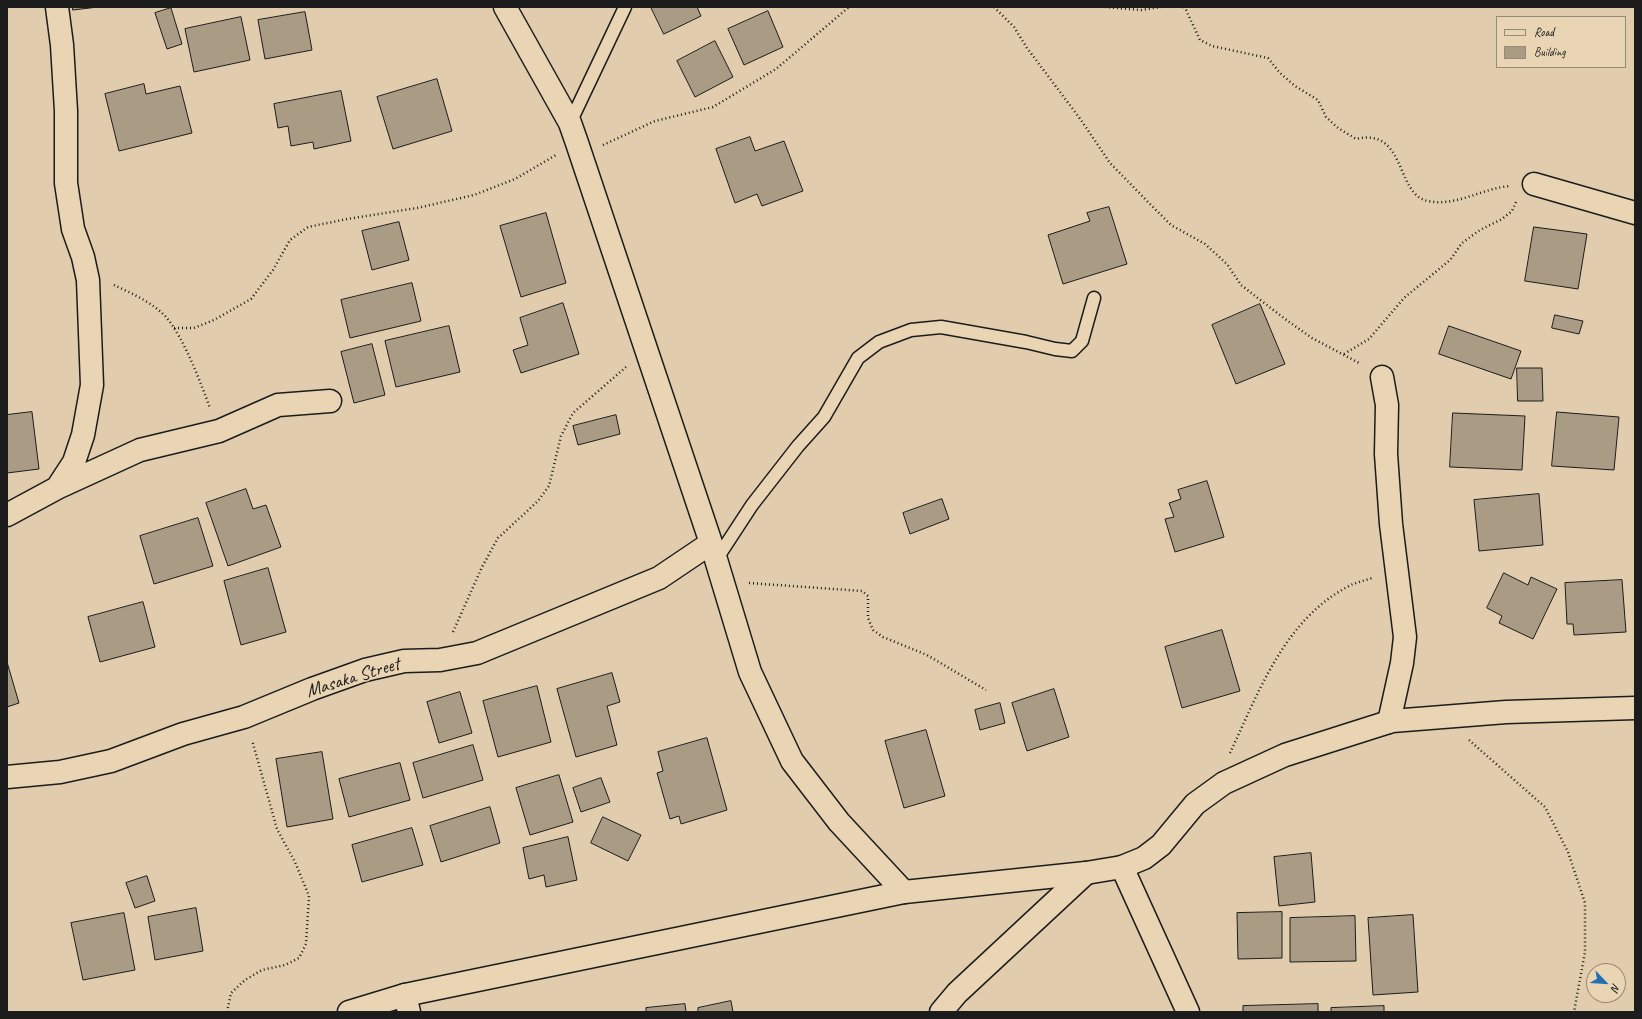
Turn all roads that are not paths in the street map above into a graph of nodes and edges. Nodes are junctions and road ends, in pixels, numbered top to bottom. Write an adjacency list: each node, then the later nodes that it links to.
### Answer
1 (57, 7): 10 (street)
2 (505, 7): 4 (street)
3 (625, 7): 4 (lane)
4 (570, 123): 12 (street)
5 (1529, 184): 6 (street)
6 (1635, 213)
7 (1094, 298): 12 (lane)
8 (1382, 377): 14 (street)
9 (330, 401): 10 (street)
10 (57, 488): 11 (street)
11 (7, 515)
12 (713, 551): 15 (street, Masaka Street); 18 (street)
13 (1635, 708): 14 (street)
14 (1388, 722): 16 (street)
15 (7, 777)
16 (1122, 867): 17 (street); 22 (street)
17 (1086, 873): 18 (street); 21 (street)
18 (904, 892): 19 (street)
19 (407, 1004): 20 (street)
20 (349, 1012)
21 (941, 1012)
22 (1188, 1012)

